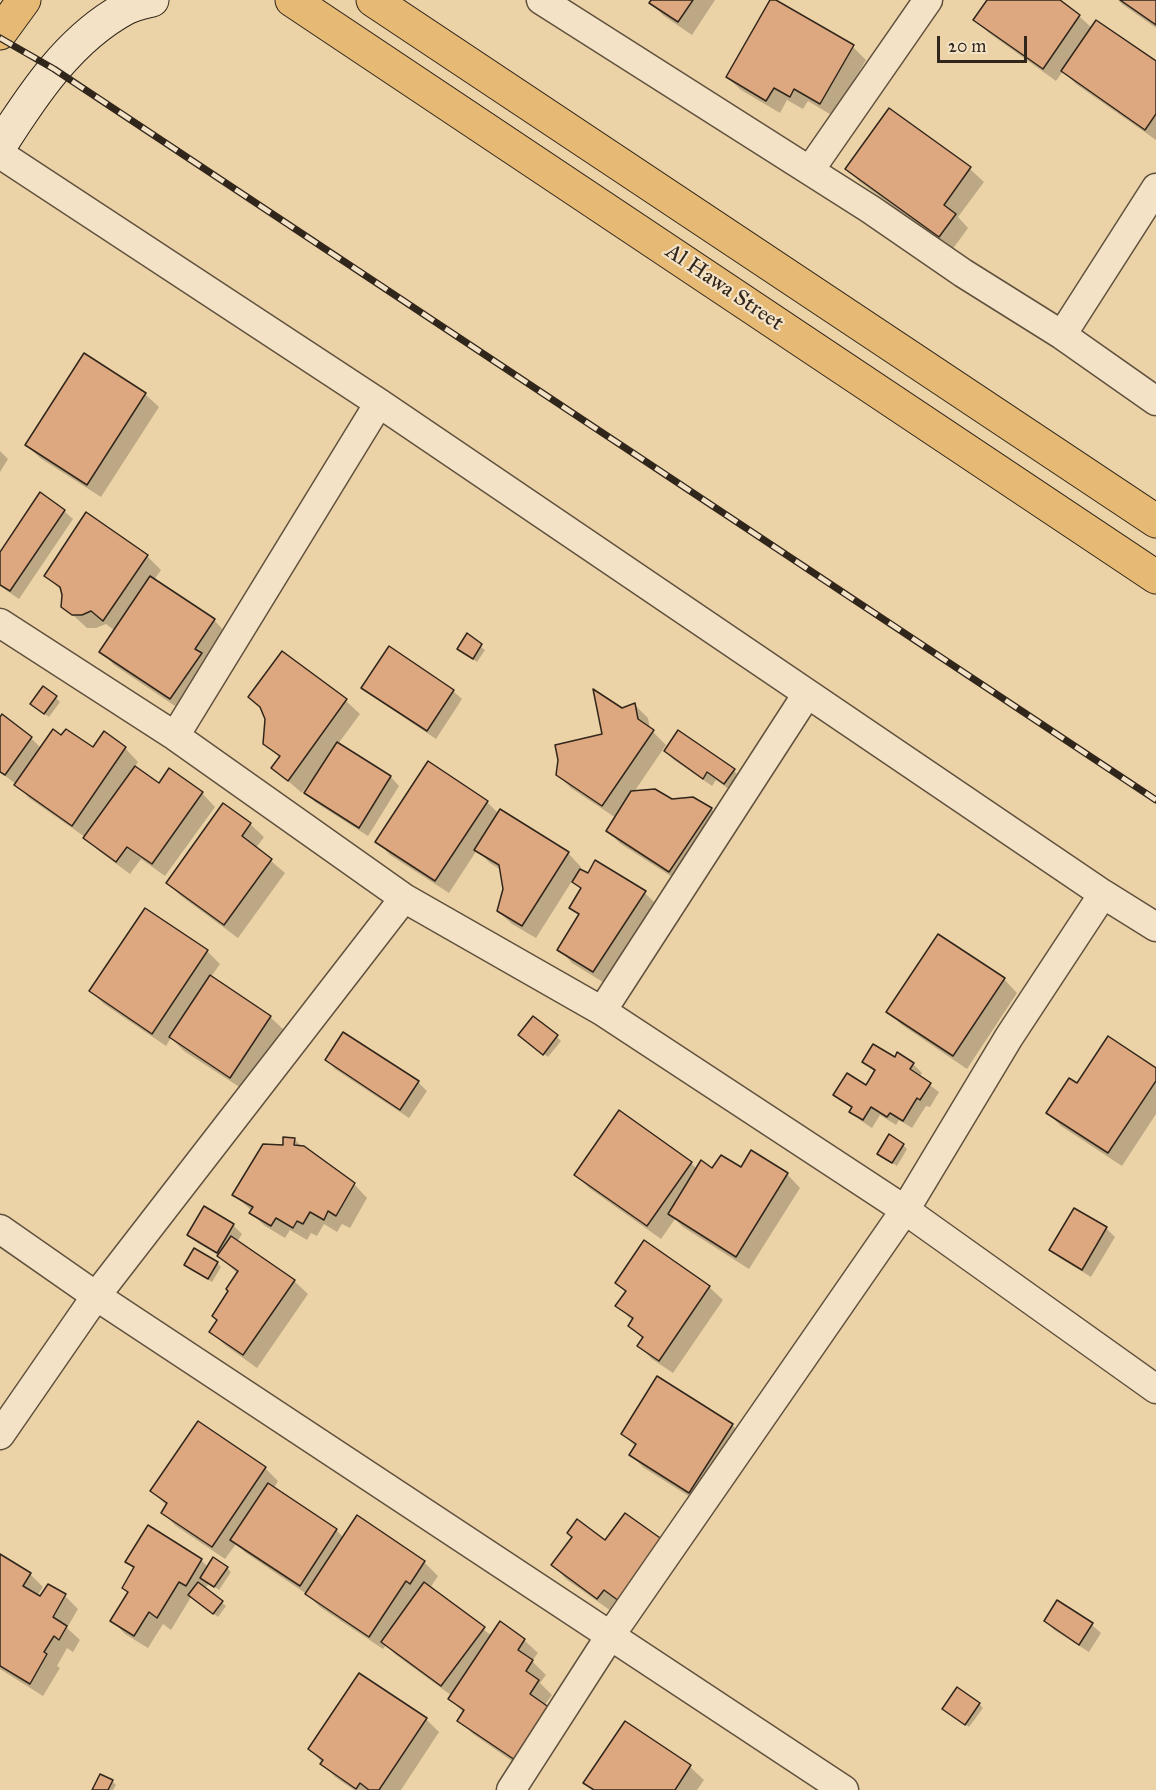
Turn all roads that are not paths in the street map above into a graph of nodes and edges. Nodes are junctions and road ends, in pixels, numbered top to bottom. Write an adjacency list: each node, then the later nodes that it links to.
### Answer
1 (24, 0): 7 (highway)
2 (152, 0): 8 (street)
3 (292, 0): 16 (highway, Al Hawa Street)
4 (373, 0): 15 (highway, Al Hawa Street)
5 (541, 0): 10 (street)
6 (928, 0): 10 (street)
7 (0, 33)
8 (0, 146)
9 (0, 154): 14 (street)
10 (810, 170): 12 (street)
11 (1156, 188): 12 (street)
12 (1062, 335): 13 (street)
13 (1156, 401)
14 (379, 403): 18 (street); 19 (street)
15 (1156, 521)
16 (1156, 577)
17 (0, 623): 19 (street)
18 (807, 694): 20 (street); 23 (street)
19 (175, 736): 21 (street)
20 (1103, 894): 22 (street); 24 (street)
21 (404, 898): 23 (street); 26 (street)
22 (1156, 927)
23 (602, 1011): 24 (street)
24 (905, 1210): 27 (street); 29 (street)
25 (0, 1229): 26 (street)
26 (96, 1296): 28 (street); 29 (street)
27 (1156, 1389)
28 (0, 1435)
29 (610, 1636): 30 (street); 31 (street)
30 (511, 1790)
31 (844, 1790)

